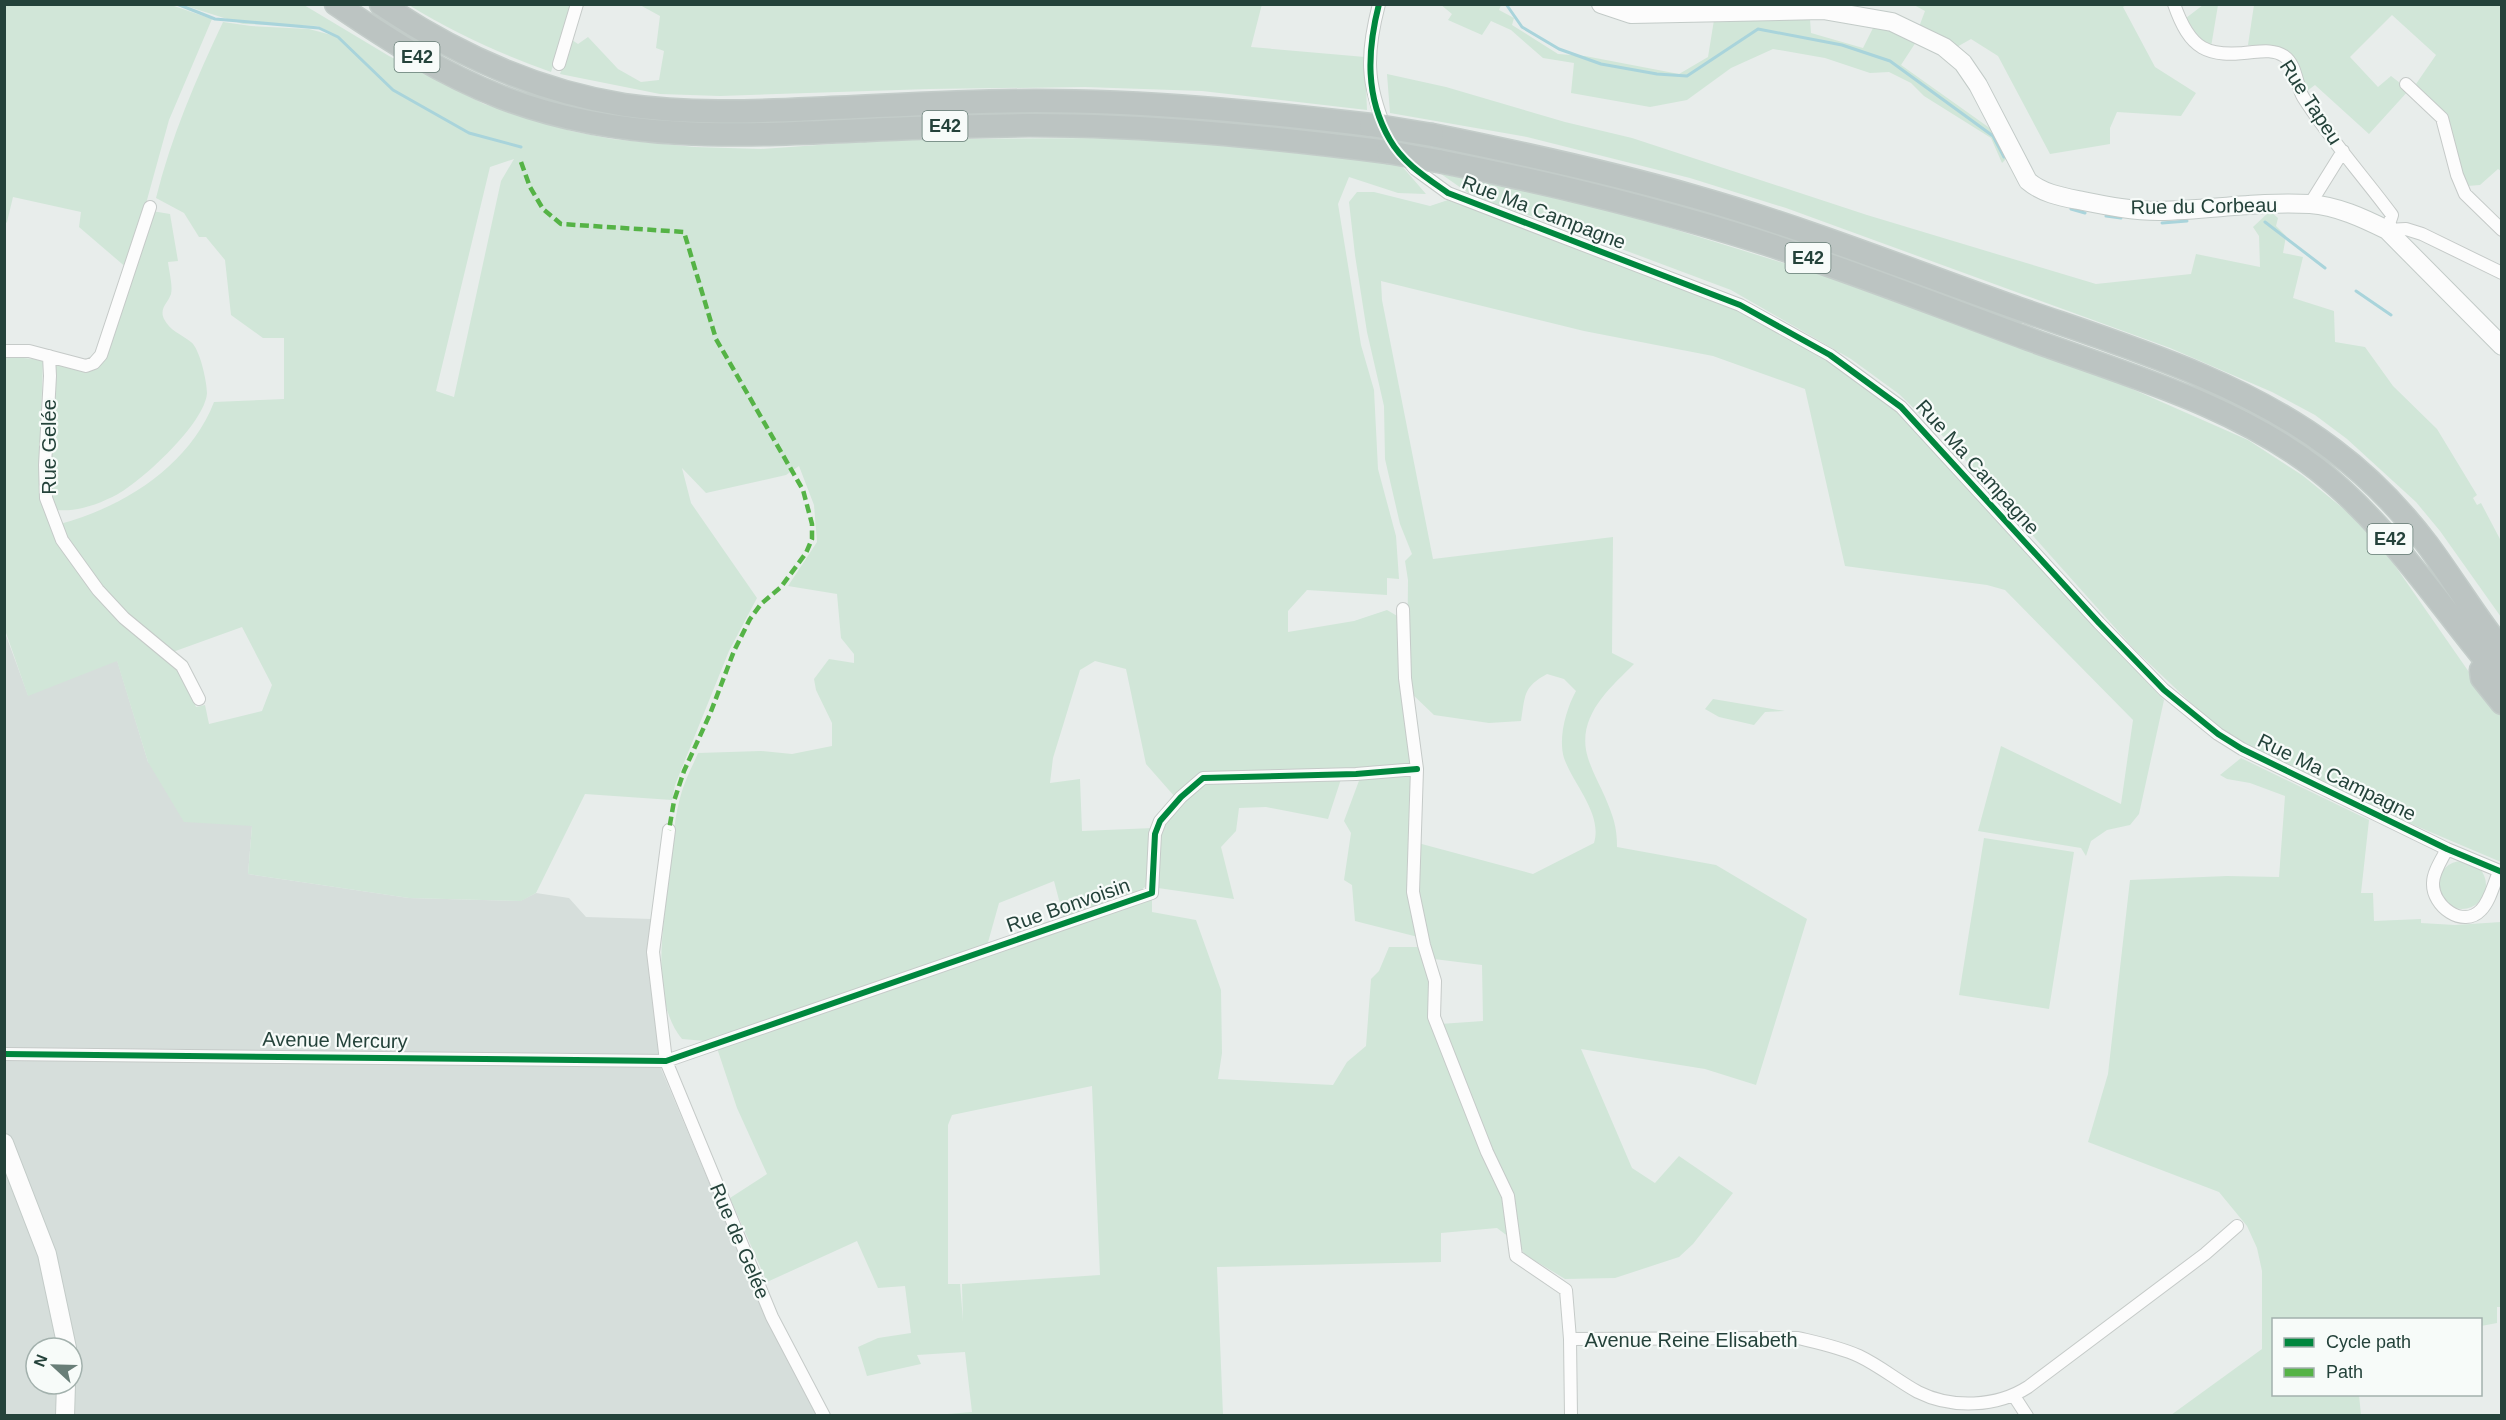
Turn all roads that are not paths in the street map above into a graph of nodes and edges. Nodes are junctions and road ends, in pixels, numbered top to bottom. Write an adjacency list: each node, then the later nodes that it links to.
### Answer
1 (336, 4): 22 (highway, E42, bridge)
2 (381, 4): 18 (highway, E42, bridge)
3 (577, 4): 7 (street)
4 (1379, 4): 28 (street, Rue Ma Campagne)
5 (1601, 4): 10 (street, Rue du Corbeau)
6 (2174, 4): 9 (street, Rue Tapeu)
7 (559, 64)
8 (2406, 84): 13 (street)
9 (2343, 151): 10 (street); 12 (street, Rue Tapeu)
10 (2310, 204): 12 (street, Rue du Corbeau)
11 (150, 207): 17 (street)
12 (2387, 230): 14 (street); 15 (street, Rue du Corbeau)
13 (2502, 230)
14 (2502, 273)
15 (2502, 345)
16 (4, 351): 17 (street)
17 (49, 356): 24 (street, Rue Gelée)
18 (2390, 503): 20 (highway); 21 (highway, E42)
19 (1404, 609): 26 (street)
20 (2502, 625)
21 (2502, 650)
22 (2479, 653): 23 (highway, E42); 25 (highway)
23 (2502, 680)
24 (199, 699)
25 (2502, 703)
26 (1418, 769): 31 (street, Rue Bonvoisin); 35 (street)
27 (669, 830): 31 (street, Rue de Gelée)
28 (2447, 849): 29 (street, Rue Ma Campagne); 29 (street, Rue Ma Campagne)
29 (2500, 872)
30 (4, 1054): 31 (street, Avenue Mercury)
31 (666, 1061): 39 (street, Rue de Gelée)
32 (4, 1143): 34 (street)
33 (2236, 1226): 37 (street, Avenue Reine Elisabeth)
34 (64, 1336)
35 (1570, 1339): 37 (street, Avenue Reine Elisabeth); 40 (street)
36 (65, 1396): 38 (street)
37 (2014, 1396): 41 (street)
38 (64, 1416)
39 (824, 1416)
40 (1571, 1416)
41 (2027, 1416)

